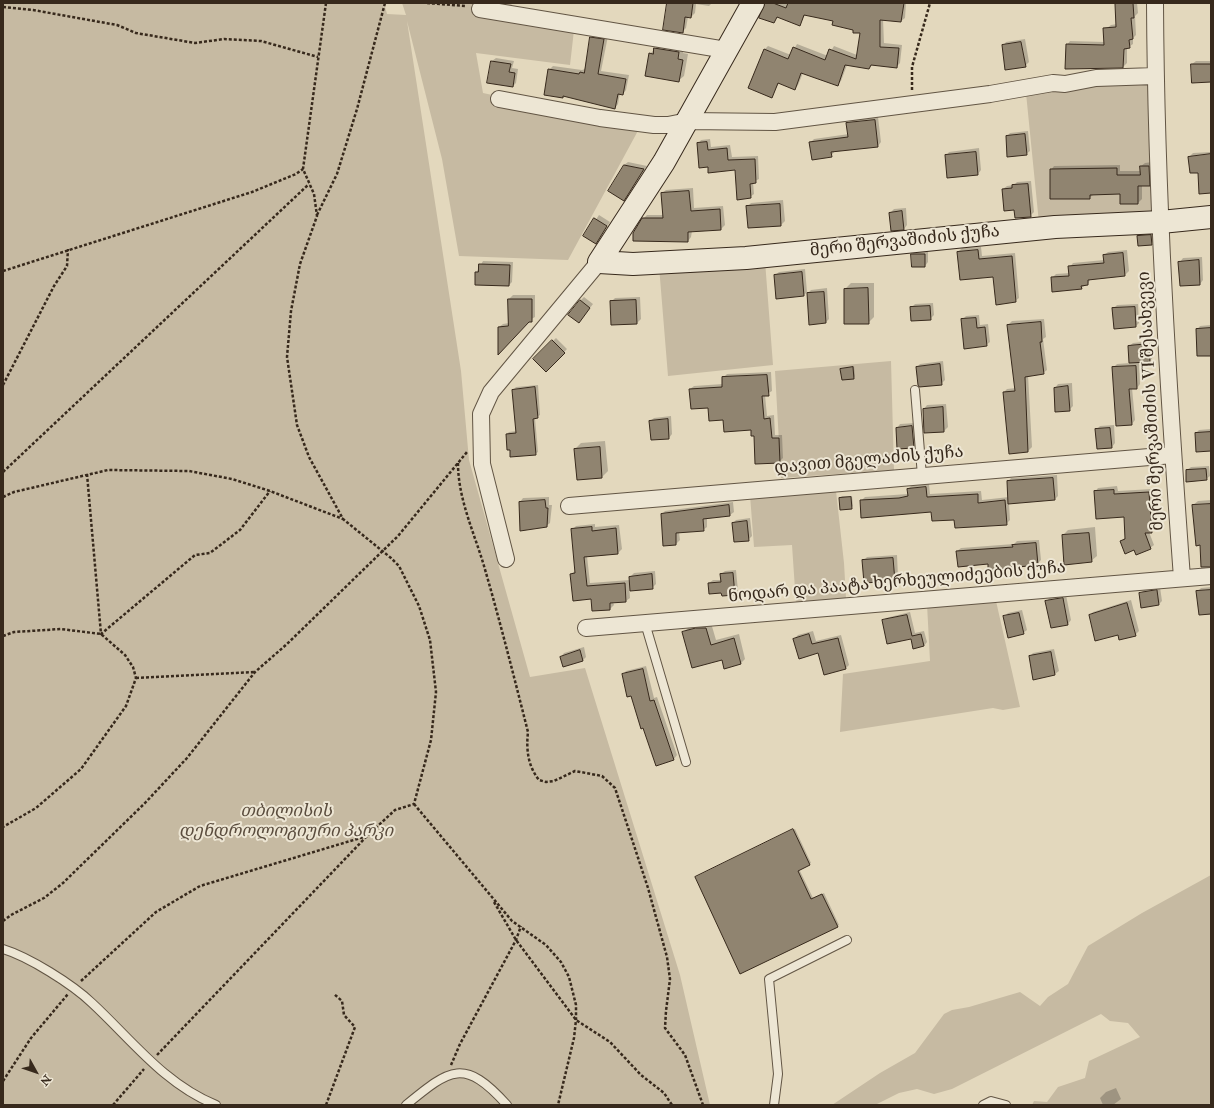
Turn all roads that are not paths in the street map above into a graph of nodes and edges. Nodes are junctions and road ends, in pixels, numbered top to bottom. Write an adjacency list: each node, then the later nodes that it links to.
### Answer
1 (753, 3): 4 (street)
2 (1155, 3): 5 (street, მერი შერვაშიძის VI შესახვევი)
3 (480, 8): 4 (street)
4 (726, 50): 7 (street)
5 (1155, 76): 7 (street); 9 (street, მერი შერვაშიძის VI შესახვევი)
6 (499, 99): 7 (street)
7 (688, 121): 10 (street)
8 (1211, 217): 9 (street, მერი შერვაშიძის ქუჩა)
9 (1161, 222): 10 (street, მერი შერვაშიძის ქუჩა); 12 (street, მერი შერვაშიძის VI შესახვევი)
10 (599, 262): 15 (street)
11 (915, 390): 13 (lane)
12 (1173, 455): 13 (street, დავით მგელაძის ქუჩა); 17 (street, მერი შერვაშიძის VI შესახვევი)
13 (922, 476): 14 (street, დავით მგელაძის ქუჩა)
14 (569, 506)
15 (506, 559)
16 (1211, 576): 17 (street, ნოდარ და პაატა ხერხეულიძეების ქუჩა)
17 (1182, 578): 18 (street, ნოდარ და პაატა ხერხეულიძეების ქუჩა)
18 (645, 623): 19 (street, ნოდარ და პაატა ხერხეულიძეების ქუჩა); 20 (lane)
19 (586, 628)
20 (686, 762)
21 (847, 940): 26 (lane)
22 (3, 949): 23 (lane)
23 (216, 1105)
24 (406, 1105): 25 (lane)
25 (506, 1105)
26 (774, 1105)
27 (983, 1105): 28 (lane)
28 (1006, 1105)

